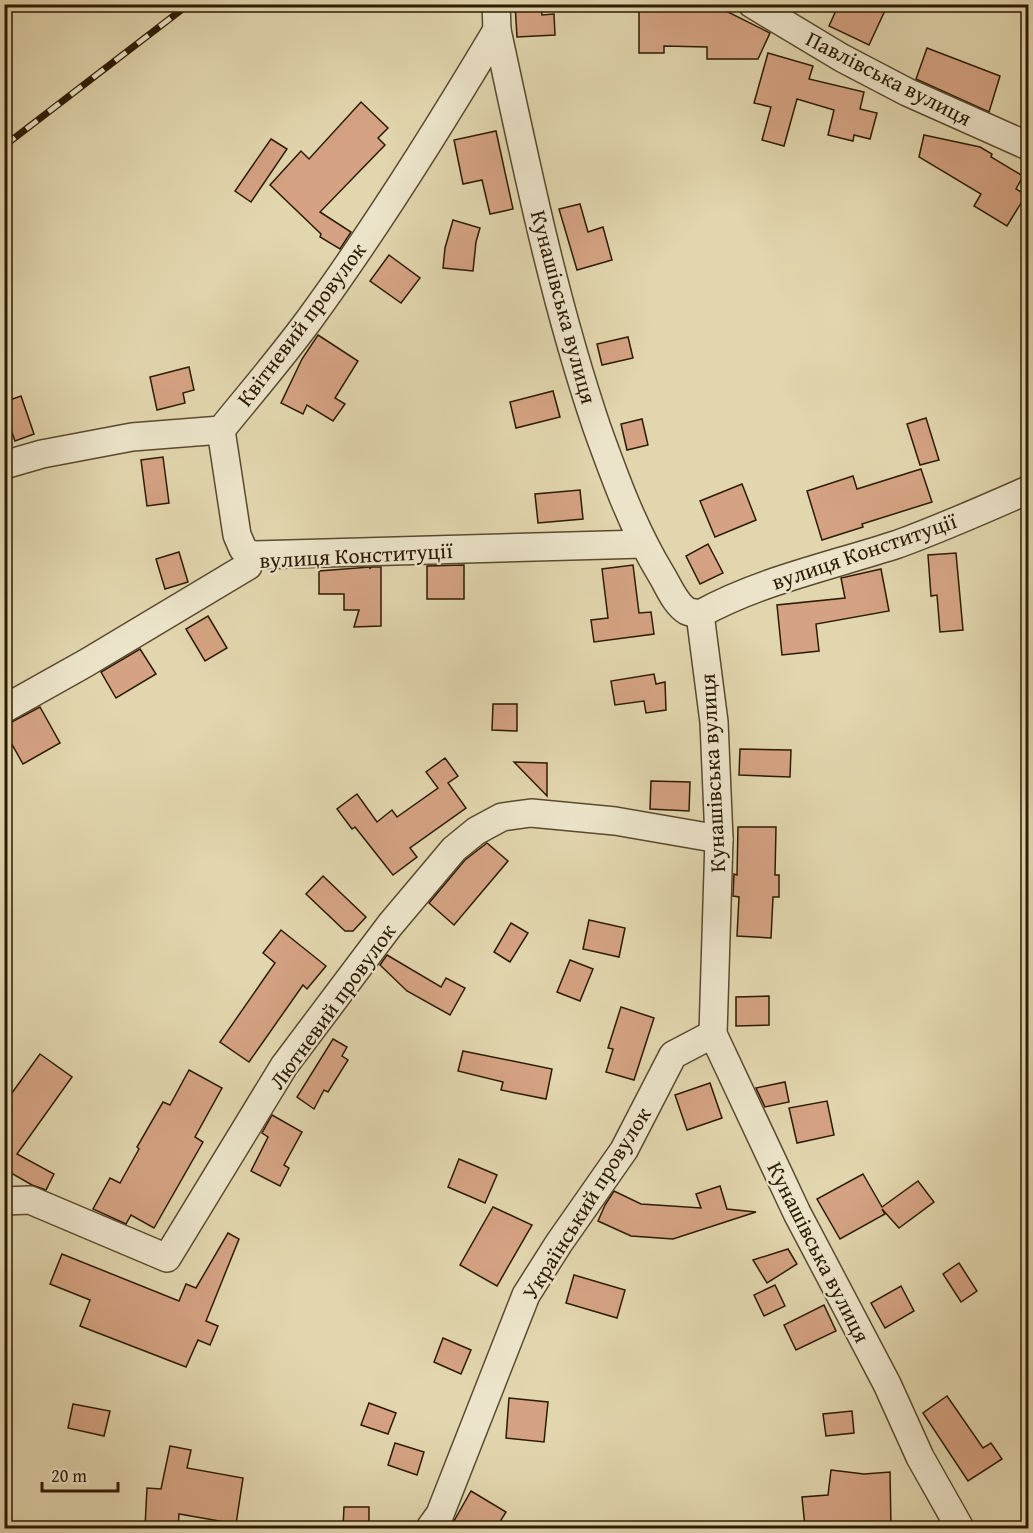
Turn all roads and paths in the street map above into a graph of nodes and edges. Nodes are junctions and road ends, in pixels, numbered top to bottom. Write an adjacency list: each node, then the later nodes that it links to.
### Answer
1 (752, 4): 3 (street, Павлівська вулиця)
2 (496, 17): 4 (street, Квітневий провулок); 7 (street, Кунашівська вулиця)
3 (1029, 146)
4 (221, 430): 5 (street); 8 (street)
5 (4, 465)
6 (1029, 490): 9 (street, вулиця Конституції)
7 (643, 544): 8 (street, вулиця Конституції); 9 (street, Кунашівська вулиця)
8 (251, 555): 10 (street, вулиця Конституції)
9 (700, 614): 11 (street, Кунашівська вулиця)
10 (4, 709)
11 (719, 839): 12 (street, Кунашівська вулиця); 13 (street, Лютневий провулок)
12 (713, 1034): 14 (street, Український провулок); 15 (street, Кунашівська вулиця)
13 (4, 1201)
14 (430, 1528)
15 (960, 1528)

